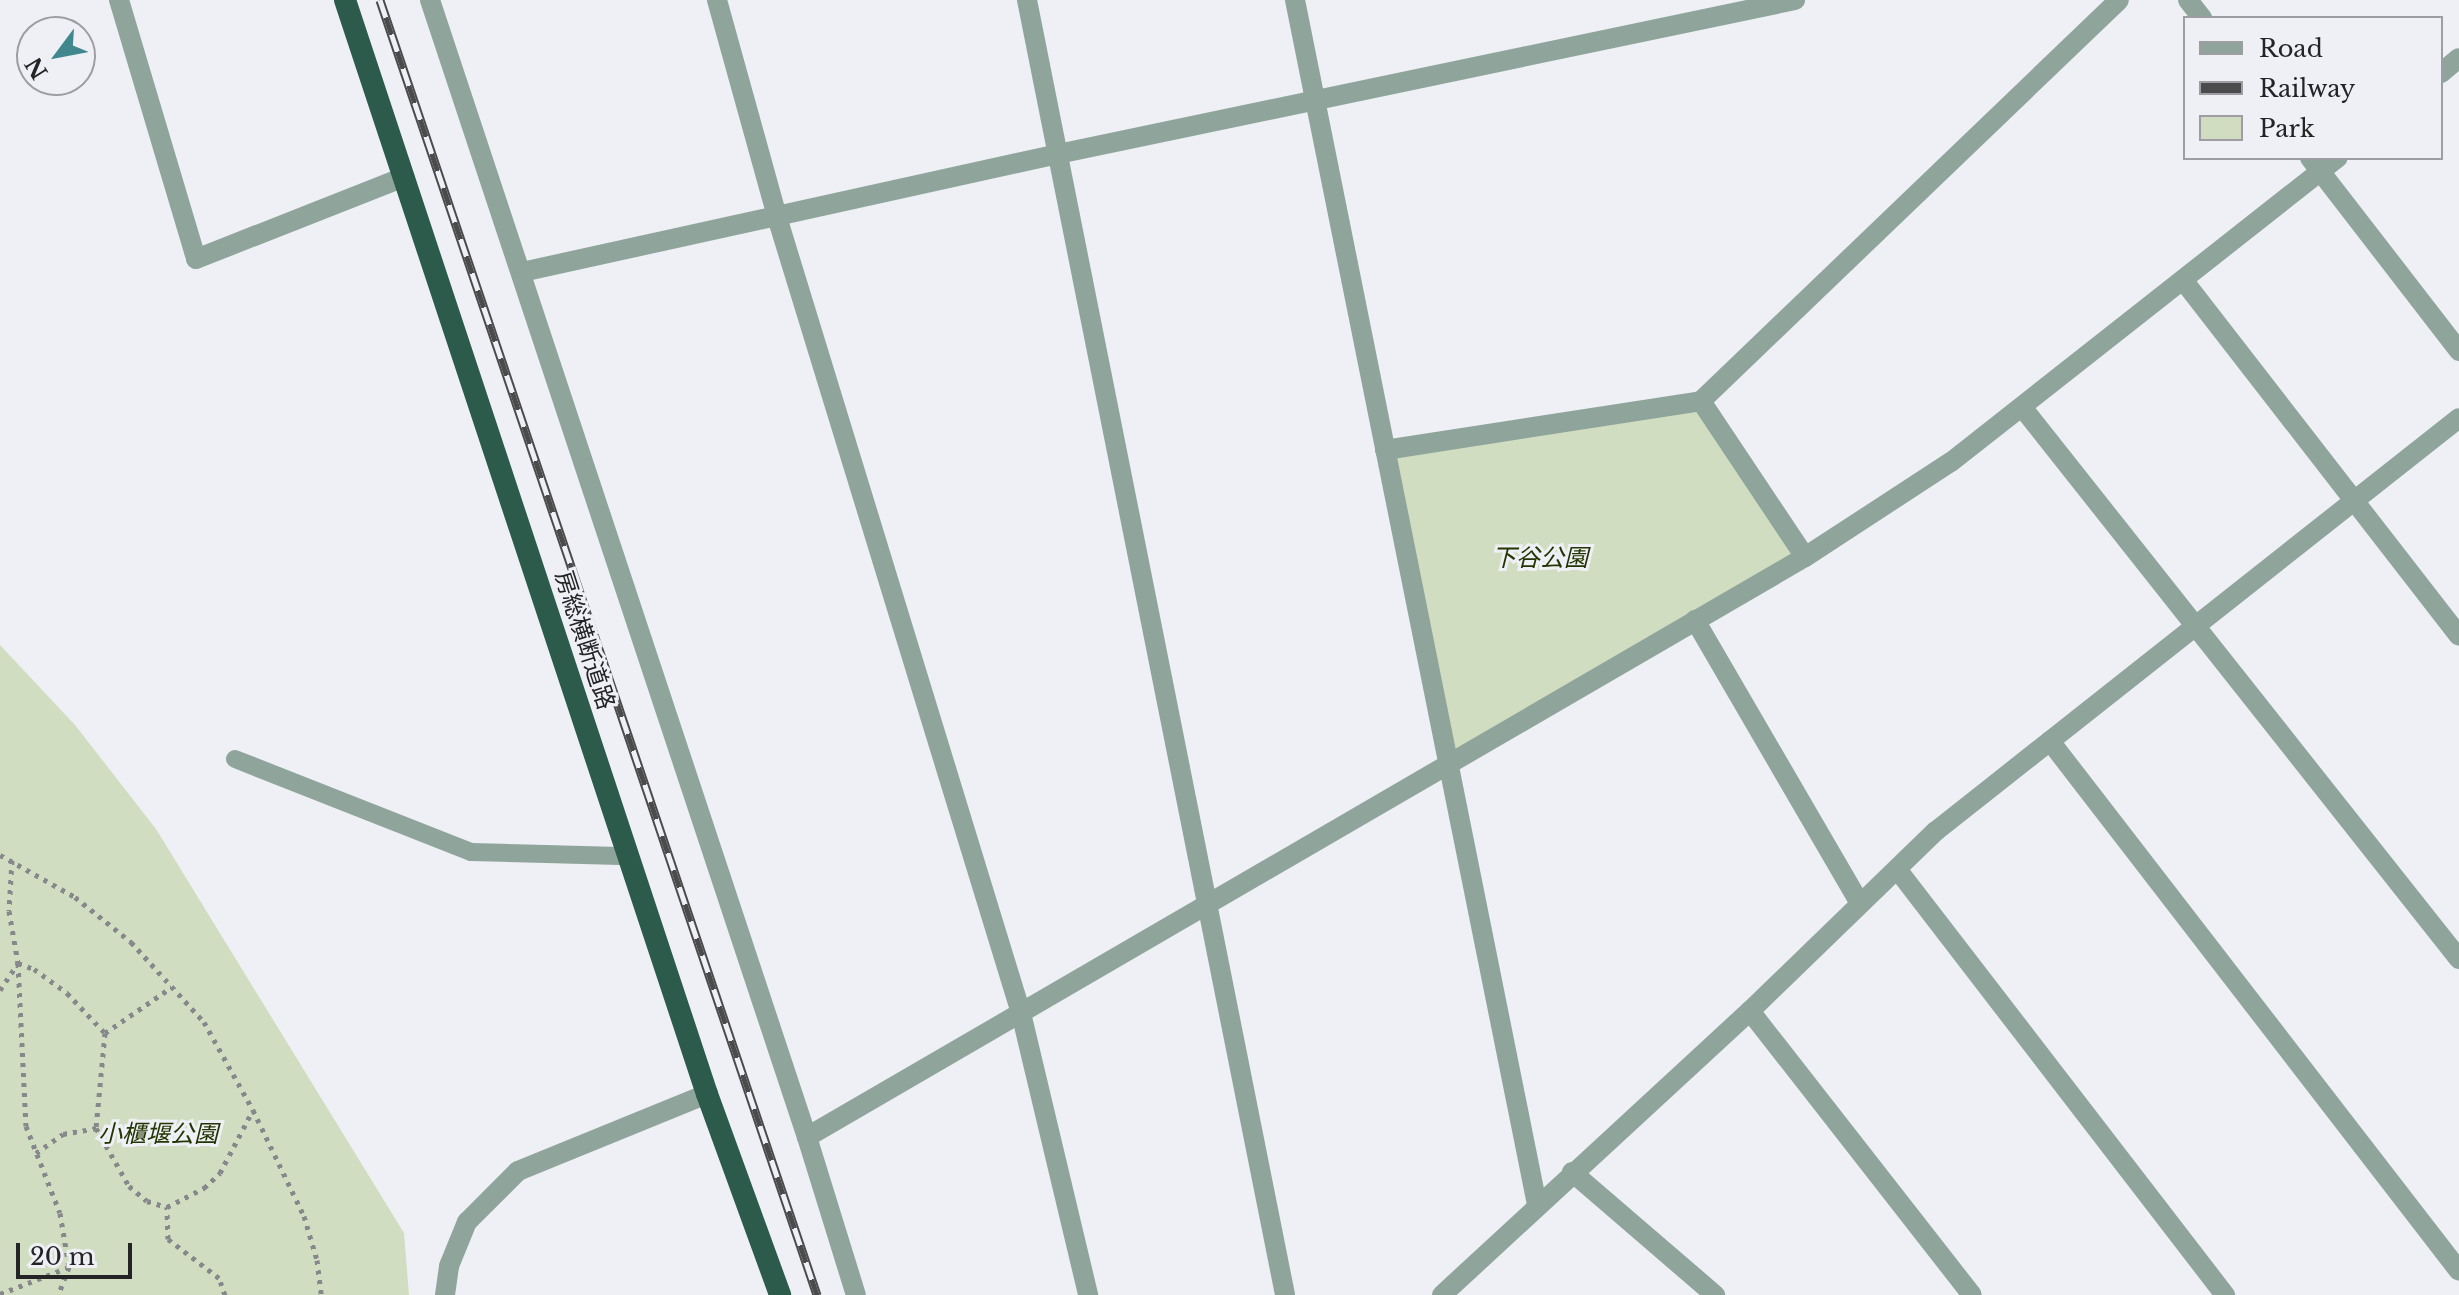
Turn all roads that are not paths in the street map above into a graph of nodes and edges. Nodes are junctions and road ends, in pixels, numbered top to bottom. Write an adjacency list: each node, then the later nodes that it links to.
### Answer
1 (119, 0): 16 (street)
2 (345, 0): 16 (highway, 房総横断道路)
3 (430, 0): 18 (street)
4 (717, 0): 17 (street)
5 (1027, 0): 14 (street)
6 (1295, 0): 13 (street)
7 (1795, 0): 13 (street)
8 (2119, 0): 21 (street)
9 (2188, 0): 10 (street)
10 (2200, 16)
11 (2459, 58): 12 (street)
12 (2443, 71)
13 (1315, 100): 14 (street); 24 (street)
14 (1058, 154): 17 (street); 35 (street)
15 (2315, 165): 19 (street); 20 (street)
16 (404, 177): 33 (highway, 房総横断道路)
17 (777, 217): 18 (street); 39 (street)
18 (522, 272): 41 (street)
19 (2183, 280): 22 (street); 25 (street)
20 (2459, 351)
21 (1701, 401): 24 (street); 26 (street)
22 (2022, 407): 26 (street); 28 (street)
23 (2459, 418): 25 (street)
24 (1385, 450): 32 (street)
25 (2354, 501): 28 (street); 29 (street)
26 (1805, 557): 27 (street)
27 (1695, 620): 32 (street); 36 (street)
28 (2196, 626): 30 (street); 37 (street)
29 (2459, 636)
30 (2050, 741): 34 (street); 44 (street)
31 (235, 759): 33 (lane)
32 (1448, 762): 35 (street); 43 (street)
33 (629, 856): 40 (highway, 房総横断道路)
34 (1897, 869): 36 (street); 53 (street)
35 (1207, 904): 39 (street); 49 (street)
36 (1860, 904): 38 (street)
37 (2459, 959)
38 (1750, 1011): 42 (street); 52 (street)
39 (1021, 1013): 41 (street); 48 (street)
40 (707, 1094): 45 (street); 46 (highway, 房総横断道路)
41 (807, 1137): 47 (street)
42 (1572, 1172): 43 (street); 51 (street)
43 (1537, 1204): 50 (street)
44 (2459, 1271)
45 (445, 1295)
46 (780, 1295)
47 (856, 1295)
48 (1088, 1295)
49 (1285, 1295)
50 (1442, 1295)
51 (1715, 1295)
52 (1972, 1295)
53 (2225, 1295)

